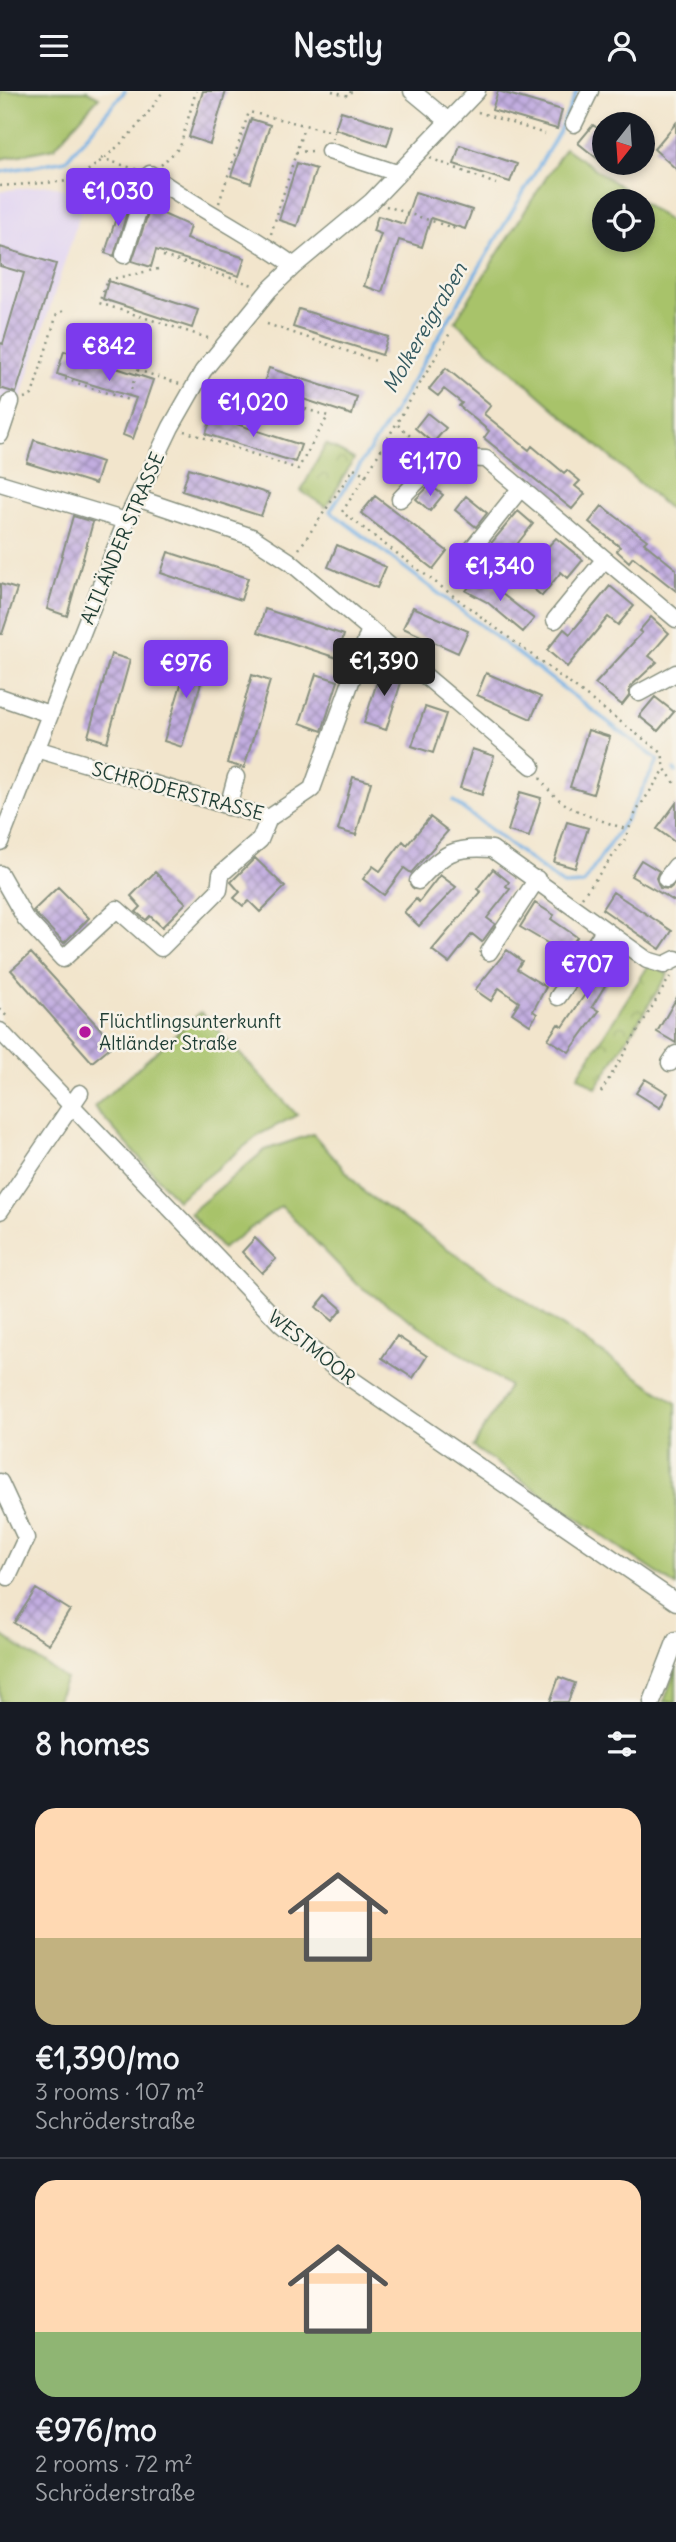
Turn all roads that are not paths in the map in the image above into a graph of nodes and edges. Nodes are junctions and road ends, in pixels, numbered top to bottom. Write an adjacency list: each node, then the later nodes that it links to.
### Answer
1 (412, 91): 4 (street)
2 (477, 91): 4 (street, ALTLÄNDER STRASSE)
3 (590, 91): 5 (street)
4 (446, 120): 7 (street, ALTLÄNDER STRASSE)
5 (575, 124)
6 (329, 151): 7 (street)
7 (397, 173): 9 (street, ALTLÄNDER STRASSE)
8 (124, 255): 9 (street)
9 (294, 266): 14 (street, ALTLÄNDER STRASSE)
10 (11, 402): 11 (street)
11 (0, 435)
12 (0, 483): 16 (street)
13 (520, 489): 15 (street); 17 (street); 18 (street)
14 (137, 498): 16 (street, ALTLÄNDER STRASSE); 21 (street)
15 (400, 499)
16 (127, 521): 25 (street, ALTLÄNDER STRASSE)
17 (472, 549)
18 (604, 560): 19 (street); 20 (street)
19 (676, 619)
20 (555, 620)
21 (370, 629): 27 (street); 30 (street, SCHRÖDERSTRASSE)
22 (676, 673): 23 (street)
23 (639, 692)
24 (0, 697): 25 (street)
25 (49, 714): 26 (street, ALTLÄNDER STRASSE)
26 (36, 749): 29 (street, SCHRÖDERSTRASSE); 31 (street, ALTLÄNDER STRASSE)
27 (532, 767)
28 (236, 777): 29 (street)
29 (228, 807): 30 (street, SCHRÖDERSTRASSE)
30 (269, 818): 33 (street)
31 (0, 842)
32 (676, 866): 35 (street)
33 (0, 874)
34 (537, 879): 36 (street); 37 (street); 38 (street)
35 (666, 879)
36 (418, 881)
37 (604, 930): 39 (street); 40 (street)
38 (489, 952)
39 (673, 961)
40 (558, 997)
41 (0, 1031): 42 (street, WESTMOOR)
42 (76, 1098): 43 (street); 46 (street, WESTMOOR)
43 (0, 1211)
44 (0, 1482): 45 (street)
45 (8, 1577)
46 (676, 1602)
47 (676, 1640): 48 (street)
48 (652, 1702)

